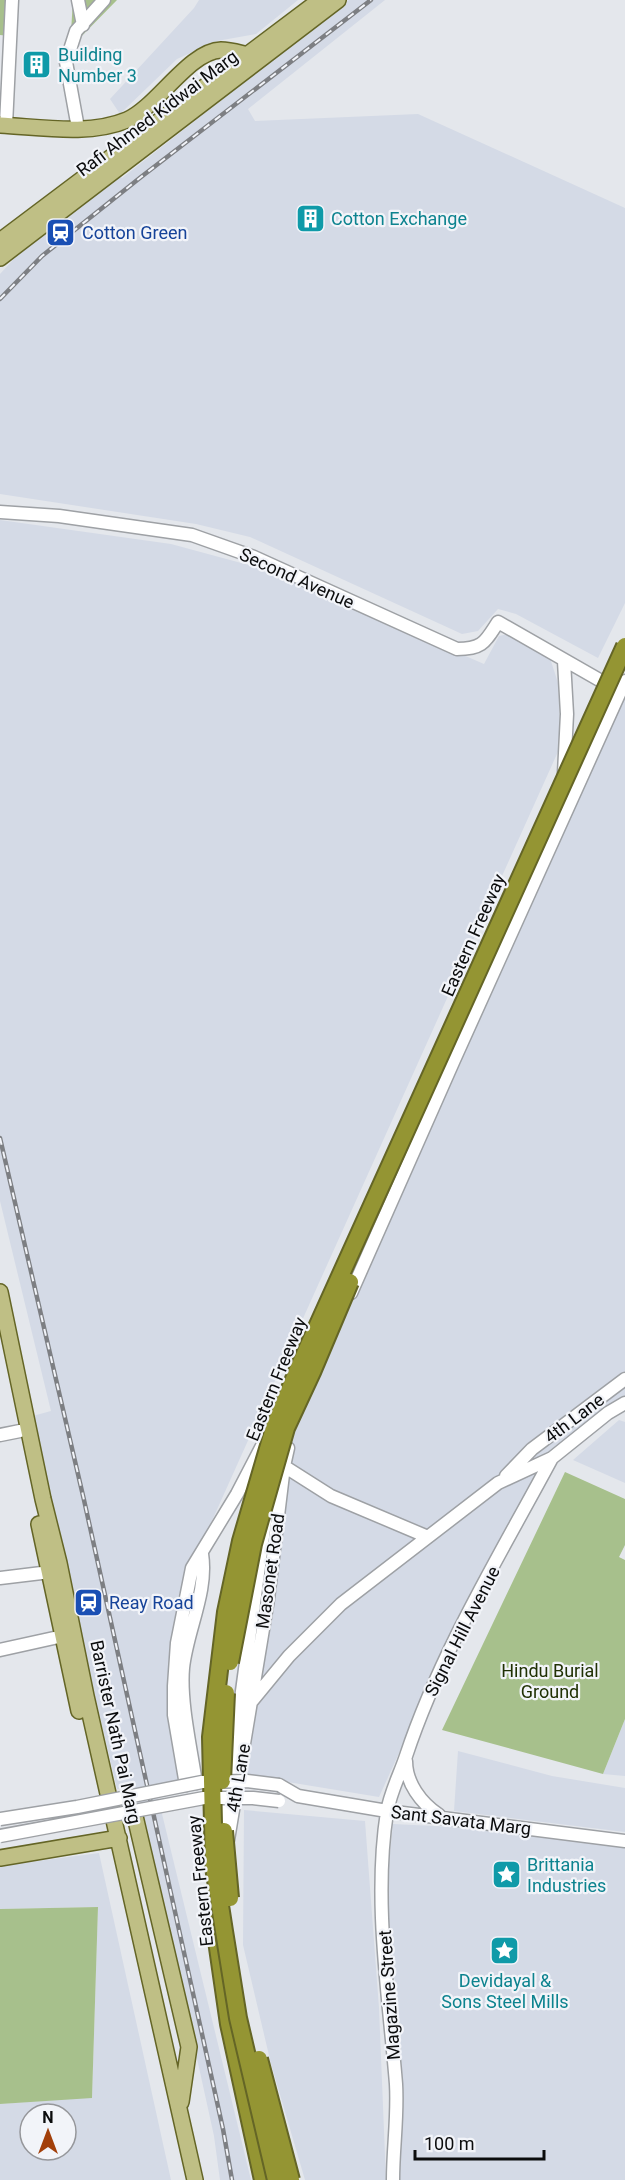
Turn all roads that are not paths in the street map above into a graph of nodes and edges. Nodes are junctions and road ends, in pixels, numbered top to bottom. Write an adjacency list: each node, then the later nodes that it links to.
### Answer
1 (12, 0): 7 (street)
2 (78, 0): 6 (street)
3 (104, 0): 6 (street)
4 (338, 0): 8 (main road, Rafi Ahmed Kidwai Marg)
5 (319, 1): 8 (main road, Rafi Ahmed Kidwai Marg)
6 (83, 25): 10 (street)
7 (5, 37): 9 (street)
8 (255, 56): 10 (main road); 11 (main road, Rafi Ahmed Kidwai Marg); 12 (main road, Rafi Ahmed Kidwai Marg)
9 (3, 125): 10 (main road)
10 (78, 128)
11 (0, 241)
12 (0, 258)
13 (0, 512): 16 (street, Second Avenue)
14 (625, 636): 19 (street)
15 (625, 646): 50 (highway, Eastern Freeway, bridge)
16 (564, 661): 19 (street, Second Avenue); 20 (street)
17 (625, 672): 59 (highway, Eastern Freeway, bridge)
18 (625, 681): 21 (street, Masonet Road)
19 (603, 682): 20 (street)
20 (564, 773): 21 (street); 28 (street)
21 (580, 782): 30 (street, Masonet Road)
22 (0, 1292): 47 (main road, Barrister Nath Pai Marg)
23 (0, 1333): 26 (main road, Barrister Nath Pai Marg)
24 (625, 1379): 31 (street, 4th Lane)
25 (625, 1402): 29 (street)
26 (20, 1431): 27 (street); 33 (main road, Barrister Nath Pai Marg)
27 (0, 1435)
28 (260, 1452): 30 (street); 38 (street); 40 (street)
29 (552, 1458): 31 (street, 4th Lane); 39 (street, Signal Hill Avenue)
30 (284, 1466): 32 (street); 37 (street, Masonet Road)
31 (498, 1483): 32 (street, 4th Lane)
32 (428, 1537): 37 (street, 4th Lane)
33 (50, 1572): 34 (street); 35 (main road, Barrister Nath Pai Marg)
34 (0, 1578)
35 (63, 1636): 36 (street); 47 (main road, Barrister Nath Pai Marg)
36 (0, 1650)
37 (251, 1702): 38 (street); 58 (street, 4th Lane)
38 (239, 1710): 56 (street)
39 (405, 1757): 42 (street, Signal Hill Avenue); 44 (street)
40 (191, 1784): 41 (street, Sant Savata Marg, bridge); 45 (street, Sant Savata Marg, bridge)
41 (298, 1796): 42 (street, Sant Savata Marg); 43 (street, Sant Savata Marg, bridge)
42 (387, 1811): 44 (street, Sant Savata Marg); 60 (street, Magazine Street)
43 (134, 1812): 46 (street, Sant Savata Marg, bridge); 52 (main road)
44 (442, 1817): 48 (street, Sant Savata Marg)
45 (0, 1819)
46 (0, 1836)
47 (114, 1839): 49 (main road); 51 (main road, Barrister Nath Pai Marg)
48 (625, 1840)
49 (0, 1858)
50 (214, 1866): 55 (highway, bridge); 57 (highway, Eastern Freeway, bridge)
51 (168, 2083): 52 (main road, Barrister Nath Pai Marg); 53 (main road, Barrister Nath Pai Marg)
52 (179, 2111): 54 (main road, Barrister Nath Pai Marg)
53 (185, 2180)
54 (195, 2180)
55 (263, 2180)
56 (270, 2180)
57 (276, 2180)
58 (284, 2180)
59 (291, 2180)
60 (393, 2180)

